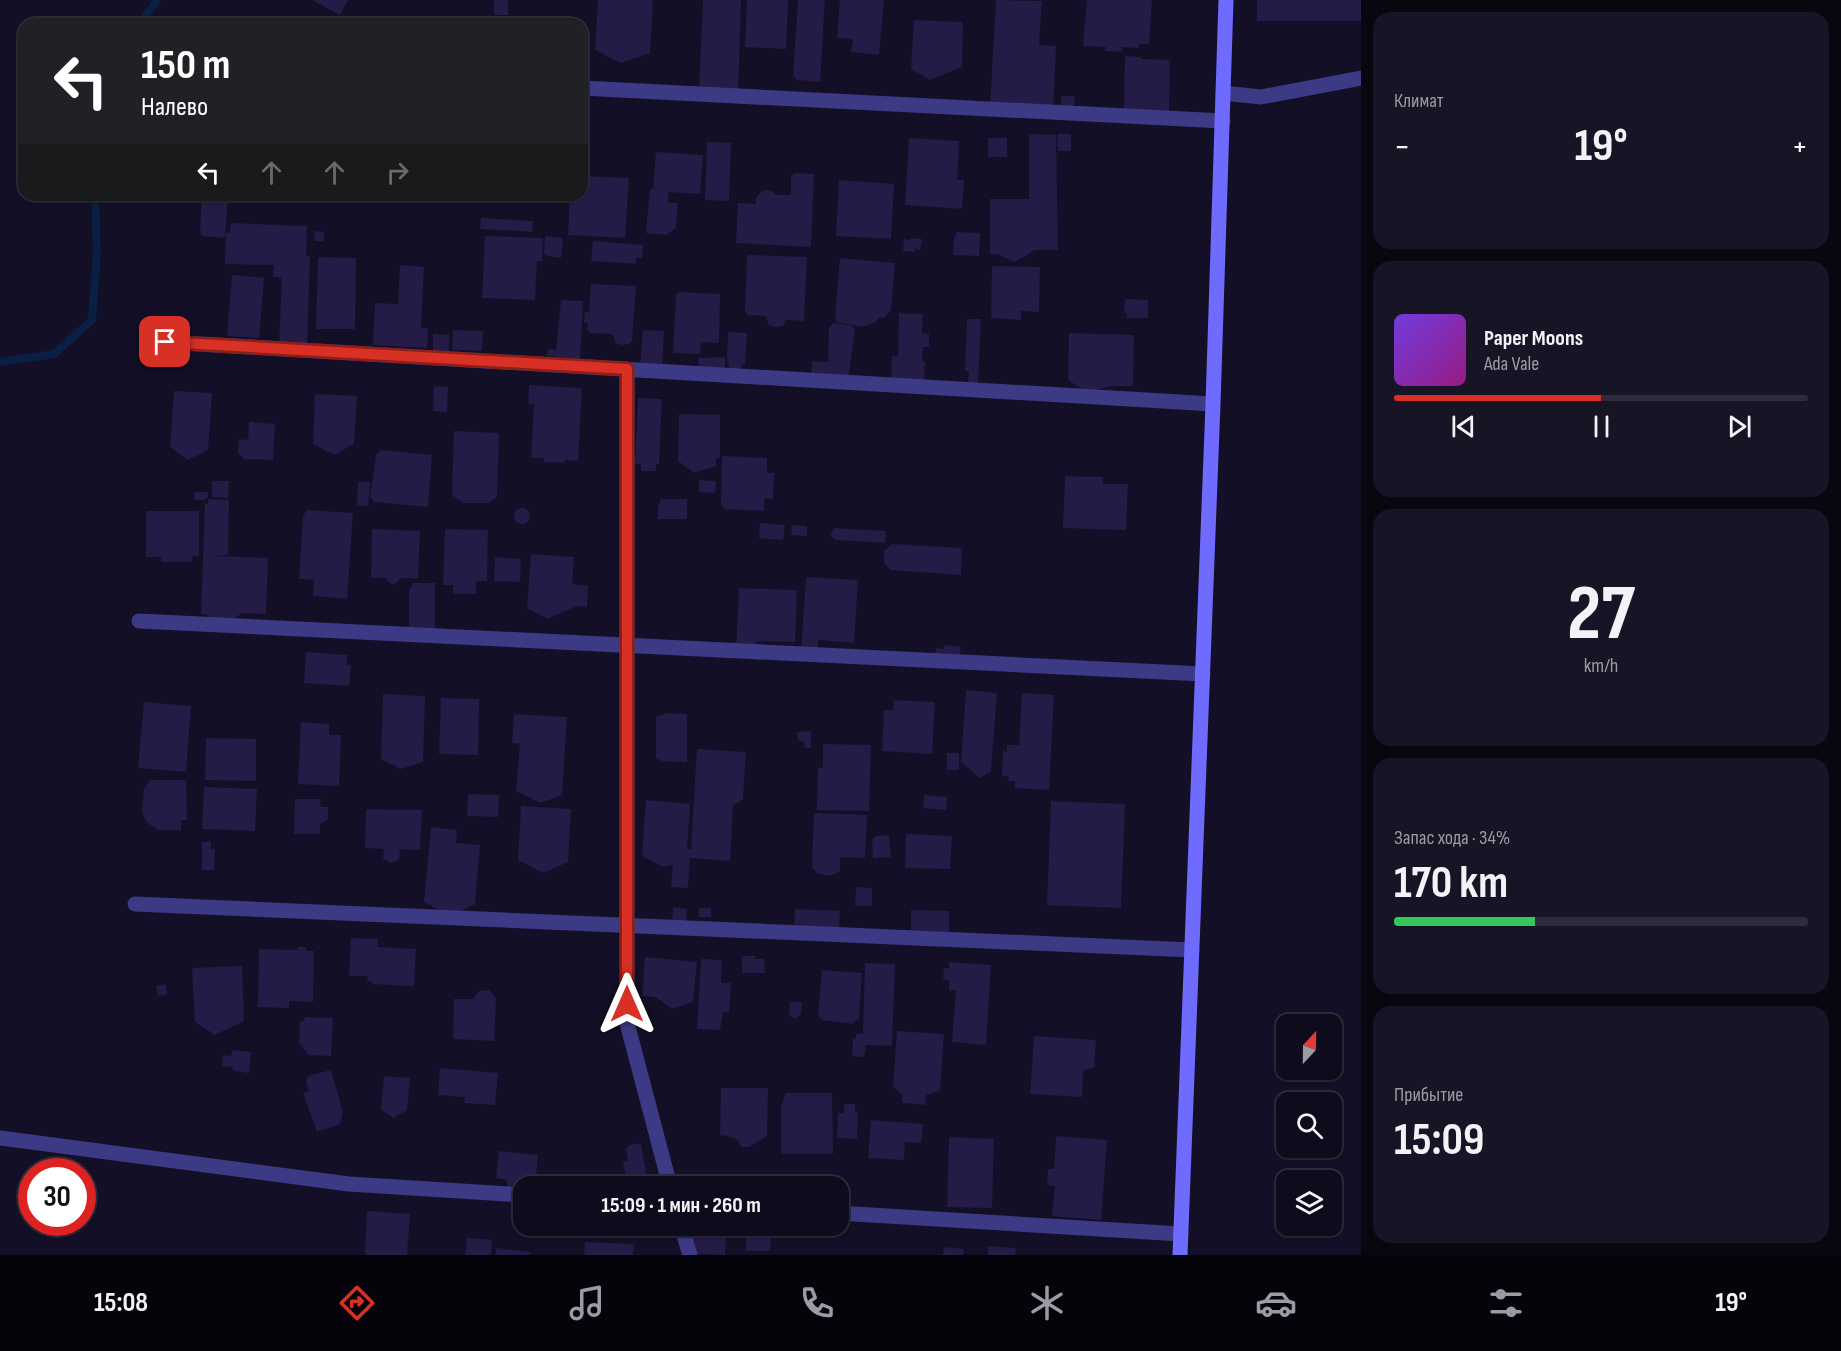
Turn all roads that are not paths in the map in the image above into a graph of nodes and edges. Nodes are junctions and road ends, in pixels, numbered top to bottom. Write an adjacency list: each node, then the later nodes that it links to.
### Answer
1 (1226, 0): 4 (main road)
2 (1361, 78): 4 (street)
3 (588, 88): 5 (street)
4 (1223, 93): 5 (main road)
5 (1222, 121): 8 (main road)
6 (165, 342): 7 (street)
7 (627, 369): 8 (street); 10 (street)
8 (1213, 404): 11 (main road)
9 (139, 621): 10 (street)
10 (627, 645): 11 (street); 13 (street)
11 (1203, 674): 14 (main road)
12 (135, 904): 13 (street)
13 (627, 925): 14 (street); 16 (street)
14 (1192, 951): 19 (main road)
15 (0, 1138): 17 (street)
16 (667, 1176)
17 (513, 1194)
18 (849, 1214): 19 (street)
19 (1181, 1234): 22 (main road)
20 (684, 1236): 21 (street)
21 (690, 1255)
22 (1180, 1255)

